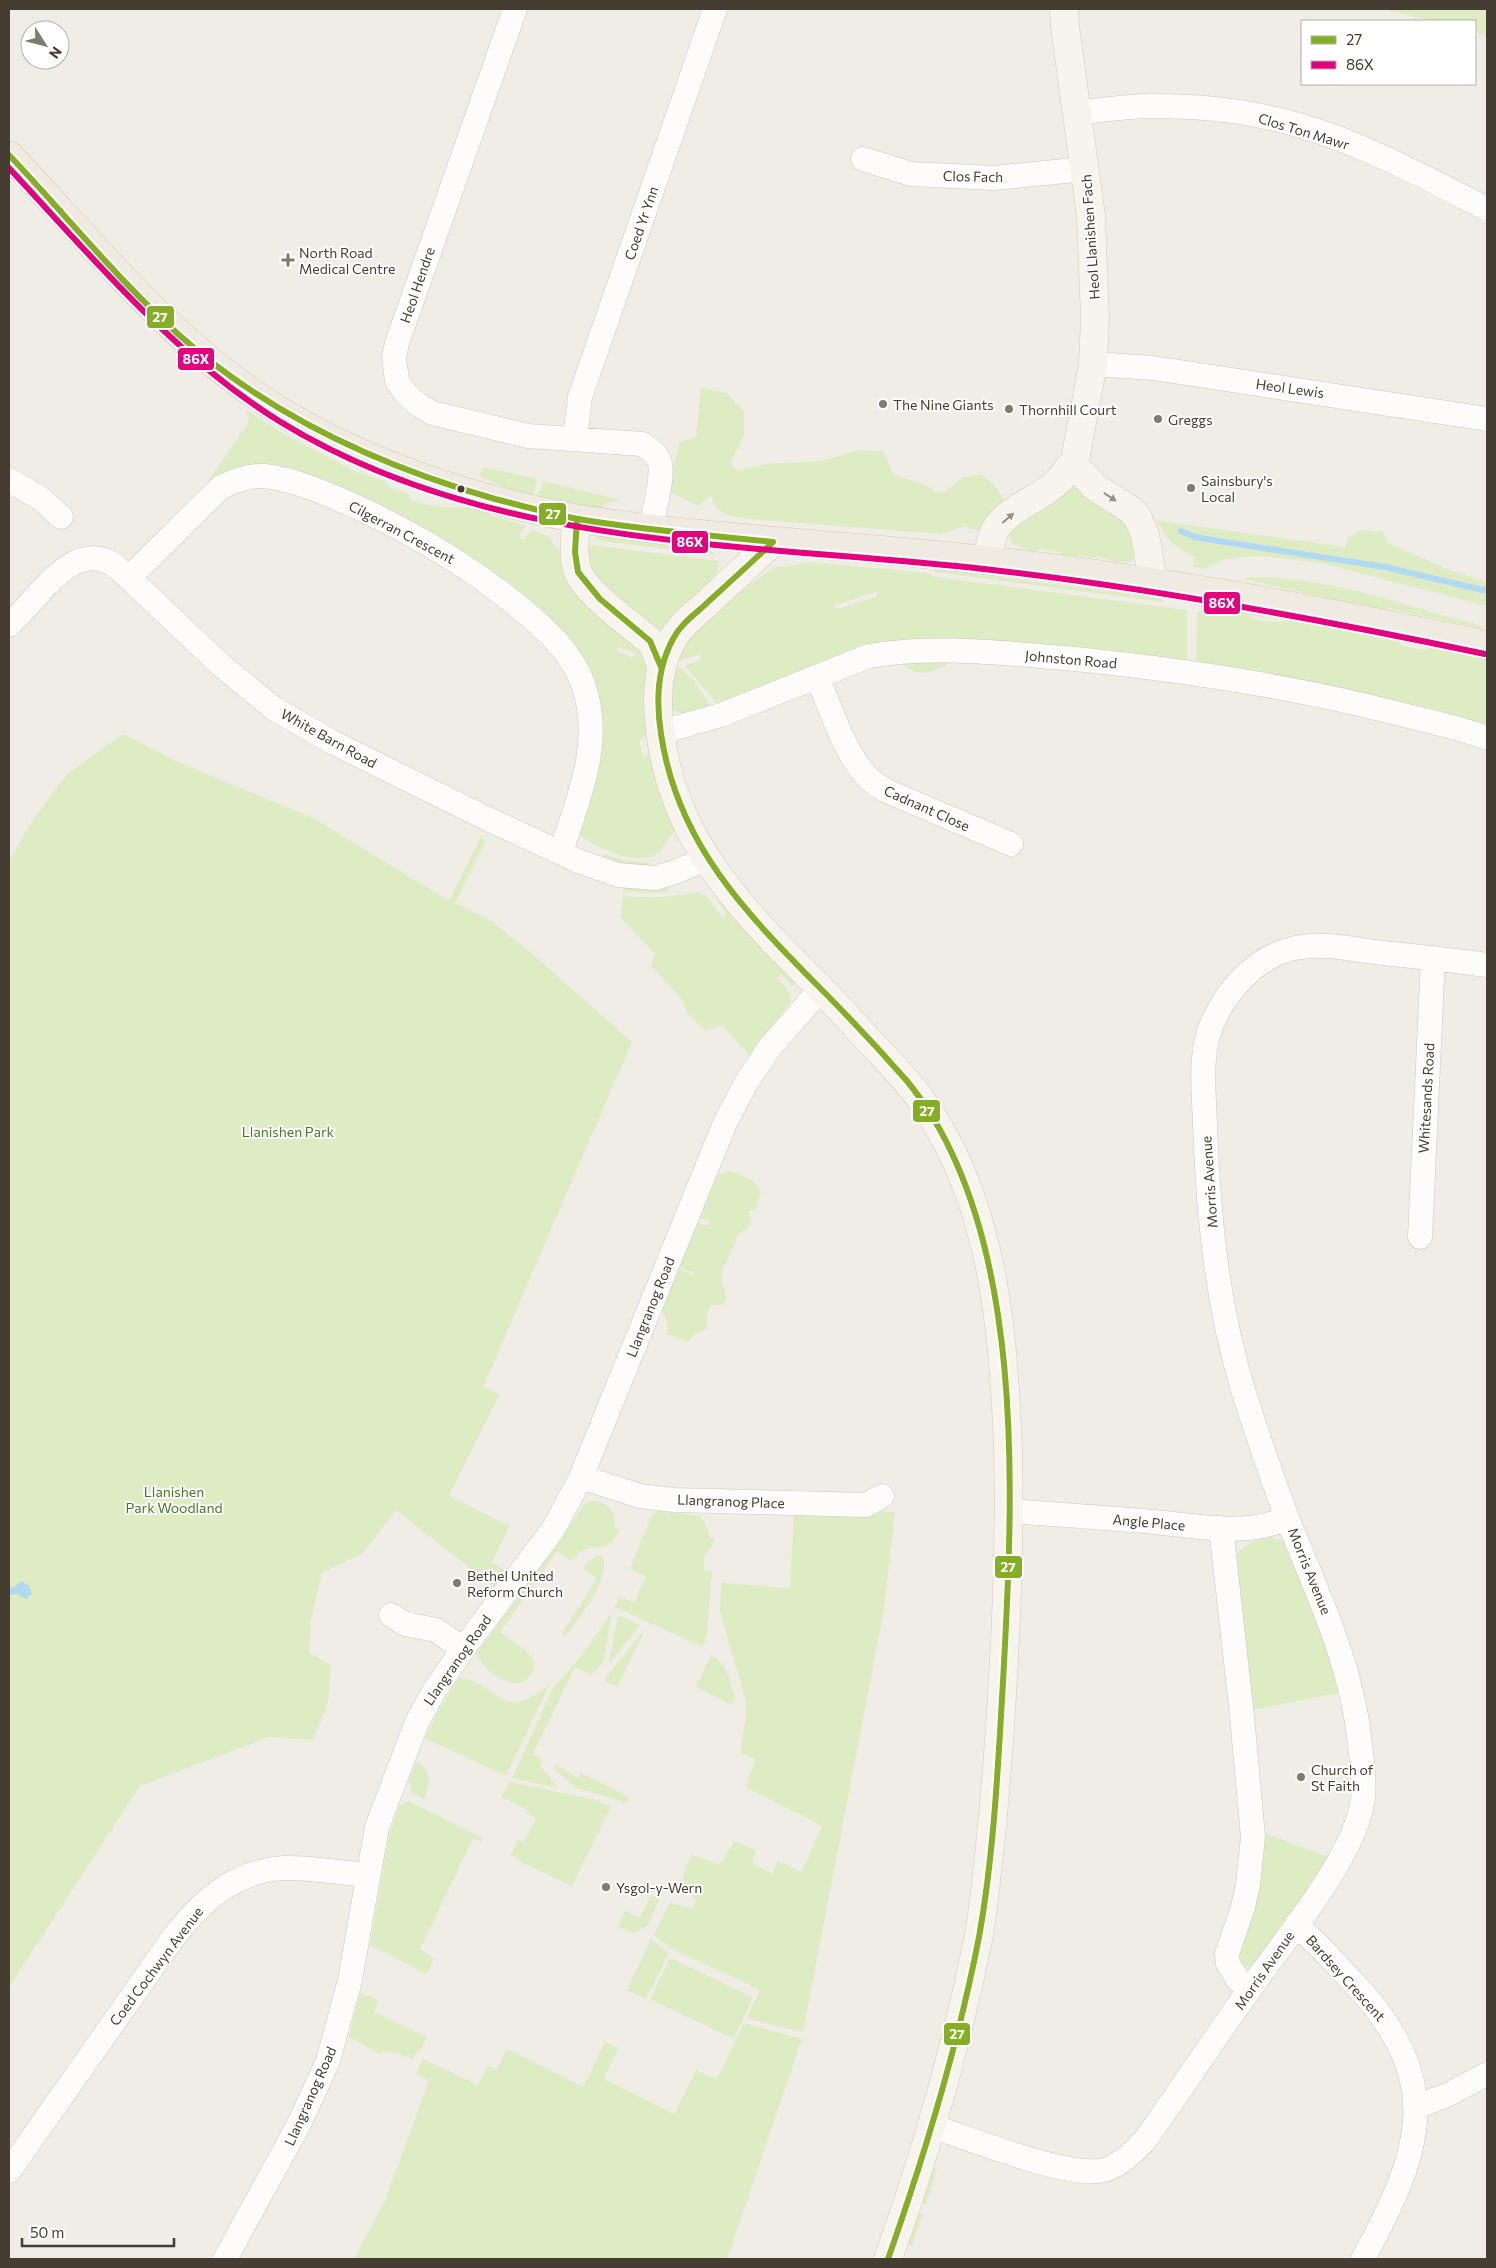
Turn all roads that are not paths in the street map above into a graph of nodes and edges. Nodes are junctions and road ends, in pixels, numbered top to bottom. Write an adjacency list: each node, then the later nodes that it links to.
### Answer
1 (515, 9): 11 (street, Heol Hendre)
2 (715, 9): 11 (street, Coed Yr Ynn)
3 (1064, 9): 4 (street, Heol Llanishen Fach)
4 (1077, 113): 7 (street, Heol Llanishen Fach); 8 (street, Clos Ton Mawr)
5 (9, 155): 15 (main road)
6 (863, 159): 7 (street, Clos Fach)
7 (1085, 169): 9 (street, Heol Llanishen Fach)
8 (1487, 209)
9 (1093, 364): 10 (street, Heol Lewis); 12 (street, Heol Llanishen Fach)
10 (1487, 419)
11 (575, 439): 16 (street, Heol Hendre)
12 (1074, 465): 18 (street, one-way to 12); 20 (street, one-way to 20)
13 (9, 480): 14 (street)
14 (61, 517)
15 (577, 519): 16 (main road); 23 (street)
16 (651, 528): 17 (main road)
17 (774, 542): 18 (main road); 23 (street)
18 (989, 560): 20 (main road)
19 (129, 578): 21 (street, White Barn Road); 28 (street, White Barn Road); 28 (street, Cilgerran Crescent)
20 (1153, 581): 22 (main road)
21 (9, 625)
22 (1487, 645)
23 (661, 667): 25 (street)
24 (817, 676): 25 (street, Johnston Road); 26 (street, Johnston Road); 27 (street, Cadnant Close)
25 (661, 732): 29 (street)
26 (1487, 738)
27 (1011, 844)
28 (561, 852): 29 (street, White Barn Road)
29 (706, 859): 32 (street)
30 (1433, 958): 31 (street, Morris Avenue); 33 (street, Whitesands Road); 37 (street, Morris Avenue)
31 (1487, 965)
32 (821, 989): 34 (street, Llangranog Road); 36 (street)
33 (1420, 1237)
34 (581, 1477): 35 (street, Llangranog Place); 40 (street, Llangranog Road)
35 (882, 1496)
36 (1009, 1511): 38 (street, Angle Place); 46 (street)
37 (1288, 1518): 38 (street, Angle Place); 42 (street, Morris Avenue)
38 (1221, 1528): 43 (street)
39 (391, 1615): 40 (street)
40 (463, 1649): 41 (street, Llangranog Road)
41 (368, 1874): 47 (street, Coed Cochwyn Avenue); 48 (street, Llangranog Road)
42 (1296, 1925): 43 (street, Morris Avenue); 45 (street, Bardsey Crescent)
43 (1250, 1988): 46 (street, Morris Avenue)
44 (1487, 2074): 45 (street)
45 (1416, 2107): 50 (street, Bardsey Crescent)
46 (931, 2126): 49 (street)
47 (9, 2171)
48 (225, 2259)
49 (888, 2259)
50 (1363, 2259)

